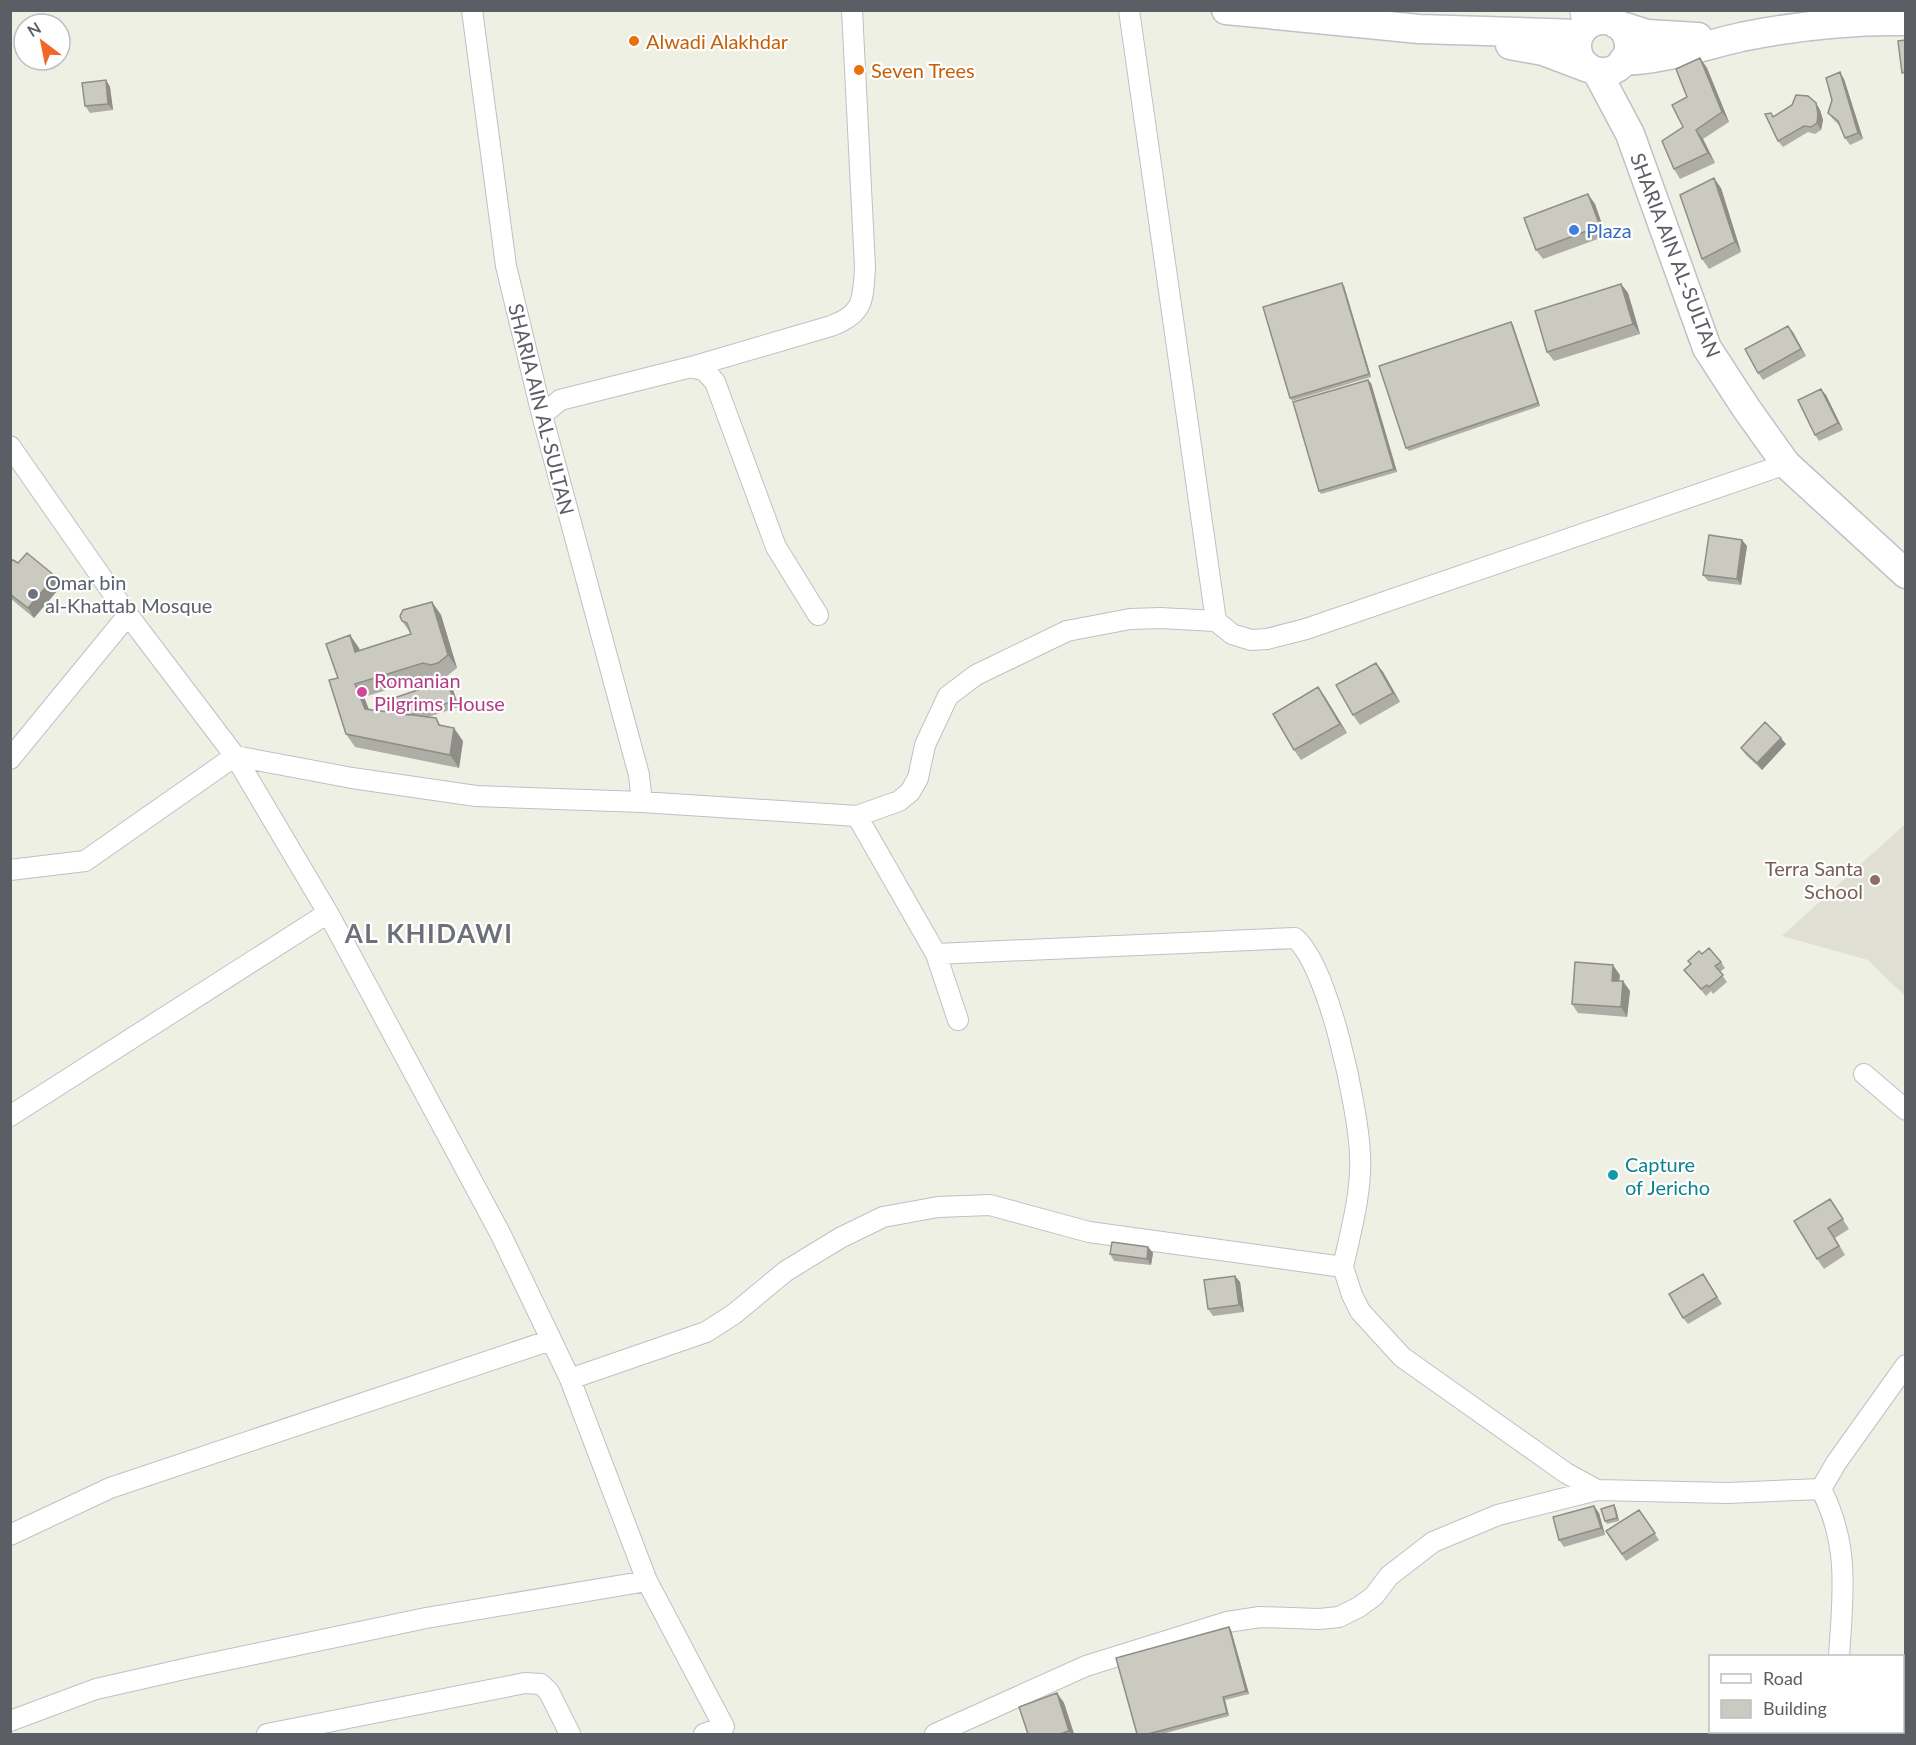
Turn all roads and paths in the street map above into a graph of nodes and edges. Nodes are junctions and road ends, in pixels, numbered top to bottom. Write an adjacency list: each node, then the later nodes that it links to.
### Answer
1 (472, 10): 13 (street, SHARIA AIN AL-SULTAN)
2 (852, 10): 10 (street)
3 (1129, 10): 19 (street)
4 (1226, 10): 7 (main road)
5 (1596, 21): 7 (main road); 8 (main road); 9 (main road); 9 (main road, SHARIA AIN AL-SULTAN)
6 (1905, 21): 8 (main road)
7 (1447, 30): 9 (main road)
8 (1730, 40): 9 (main road)
9 (1607, 66): 15 (main road, SHARIA AIN AL-SULTAN)
10 (732, 357): 11 (street); 12 (street)
11 (691, 367): 12 (street); 13 (street)
12 (715, 382): 18 (street)
13 (542, 415): 22 (street, SHARIA AIN AL-SULTAN)
14 (10, 446): 17 (street)
15 (1786, 464): 16 (main road, SHARIA AIN AL-SULTAN); 19 (street)
16 (1905, 574)
17 (128, 615): 20 (street); 21 (street)
18 (818, 615)
19 (1216, 621): 23 (street)
20 (235, 756): 22 (street); 24 (street); 25 (street)
21 (10, 759)
22 (642, 802): 23 (street)
23 (857, 816): 26 (street)
24 (10, 870)
25 (328, 913): 30 (street); 32 (street)
26 (936, 954): 27 (street); 31 (street)
27 (958, 1020)
28 (1864, 1074): 29 (street)
29 (1905, 1110)
30 (10, 1116)
31 (1343, 1267): 34 (street); 36 (street)
32 (551, 1340): 34 (street); 37 (street)
33 (1905, 1365): 35 (street)
34 (570, 1379): 38 (street)
35 (1821, 1489): 36 (street); 39 (street)
36 (1597, 1490): 45 (street)
37 (10, 1535)
38 (647, 1581): 40 (street); 41 (street)
39 (1839, 1655)
40 (10, 1721)
41 (726, 1731): 44 (street)
42 (267, 1734): 43 (street)
43 (570, 1734)
44 (704, 1734)
45 (935, 1734)

